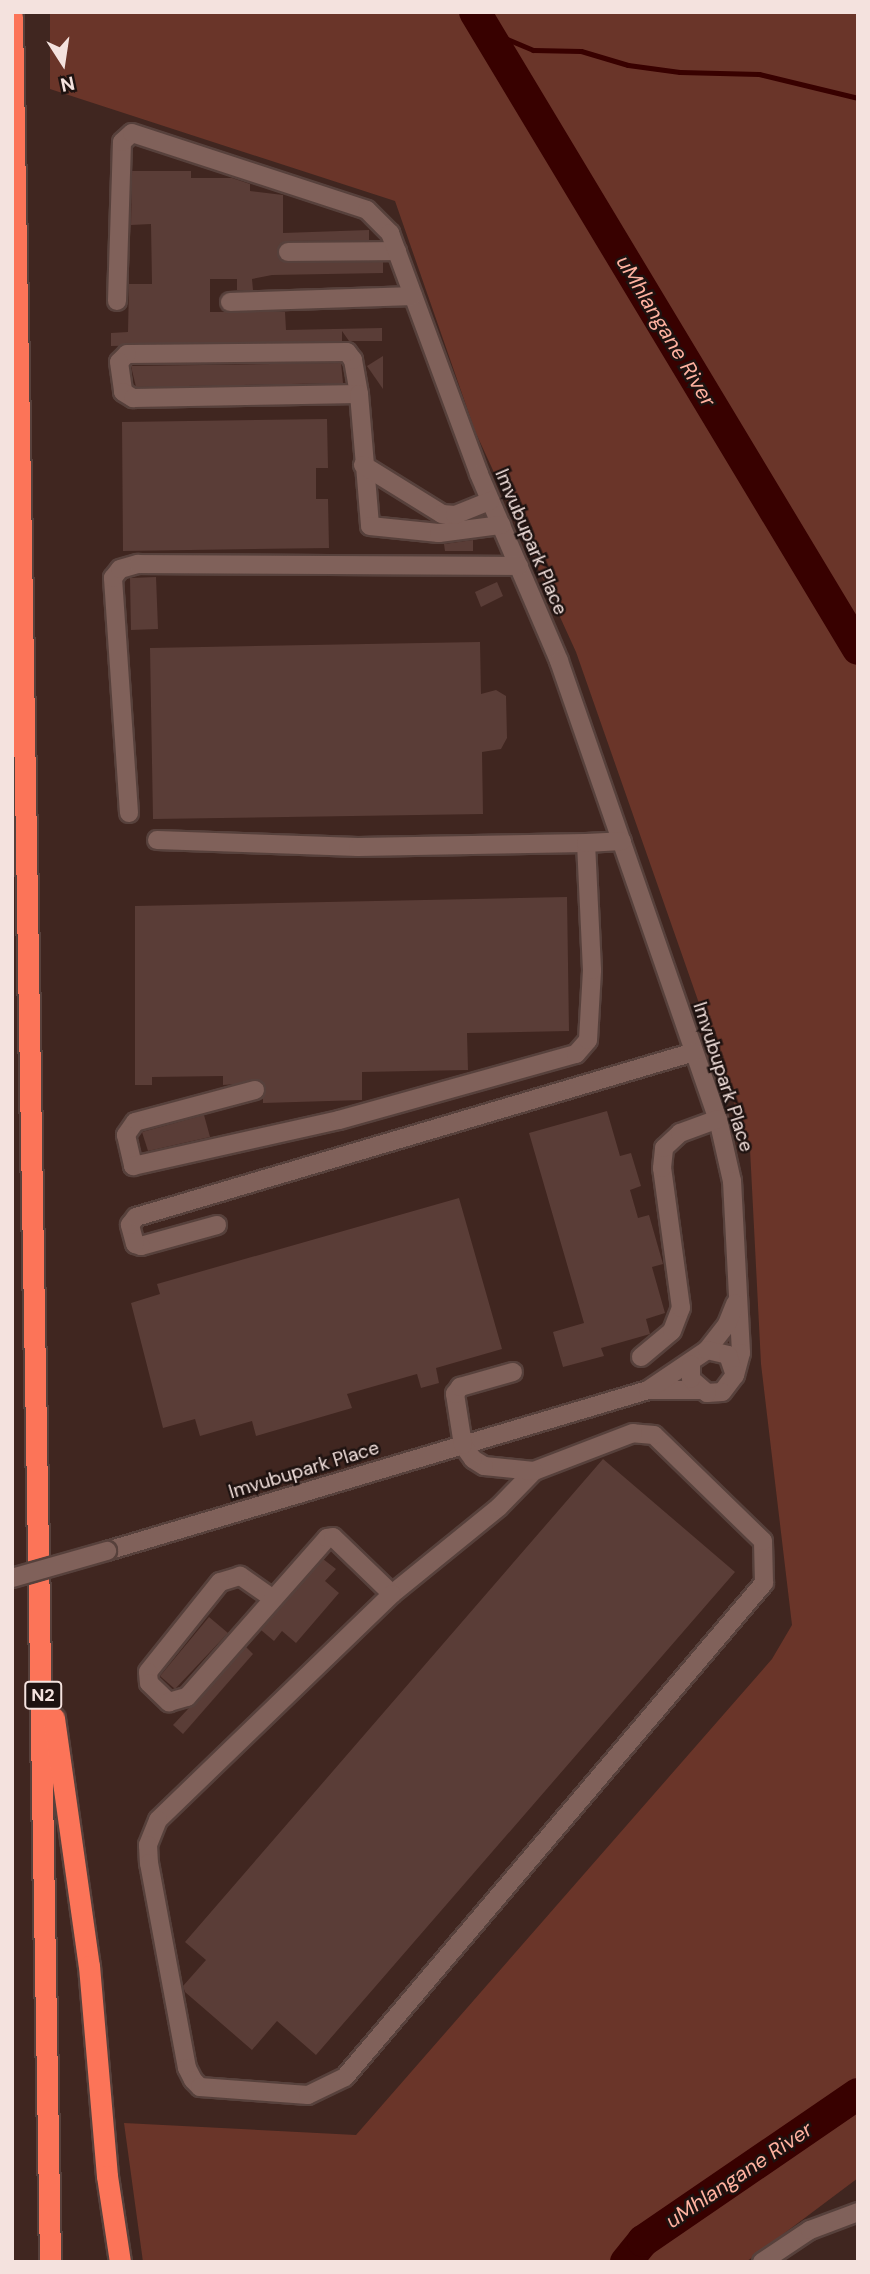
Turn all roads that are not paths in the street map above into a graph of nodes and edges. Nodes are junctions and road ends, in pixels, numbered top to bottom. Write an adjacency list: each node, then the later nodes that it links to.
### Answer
1 (12, 17): 35 (highway, N2)
2 (397, 251): 3 (lane); 4 (lane, Imvubupark Place); 5 (lane, Imvubupark Place)
3 (288, 252)
4 (413, 296): 6 (lane); 11 (lane, Imvubupark Place)
5 (117, 301)
6 (230, 302)
7 (359, 394): 7 (lane); 8 (lane)
8 (363, 465): 9 (lane); 10 (lane)
9 (391, 483): 10 (lane); 11 (lane)
10 (364, 496): 12 (lane)
11 (490, 500): 12 (lane, Imvubupark Place)
12 (501, 525): 13 (lane, Imvubupark Place)
13 (519, 566): 14 (lane); 16 (lane, Imvubupark Place)
14 (130, 813)
15 (158, 840): 17 (lane)
16 (622, 841): 17 (lane); 18 (lane, Imvubupark Place)
17 (586, 843): 19 (lane)
18 (694, 1052): 20 (lane, Imvubupark Place); 21 (lane)
19 (255, 1090)
20 (718, 1119): 22 (lane, Imvubupark Place); 24 (lane)
21 (217, 1225)
22 (735, 1304): 23 (lane, Imvubupark Place); 27 (lane, Imvubupark Place)
23 (707, 1350): 25 (lane, Imvubupark Place); 27 (lane)
24 (641, 1357)
25 (691, 1364): 28 (lane, Imvubupark Place); 29 (lane)
26 (513, 1372): 30 (lane)
27 (735, 1375): 29 (lane, Imvubupark Place)
28 (648, 1390): 29 (lane, Imvubupark Place); 30 (lane, Imvubupark Place)
29 (701, 1390)
30 (463, 1445): 31 (lane); 32 (lane, Imvubupark Place, bridge)
31 (534, 1471): 33 (lane); 33 (lane)
32 (12, 1578)
33 (392, 1594): 34 (lane)
34 (272, 1598): 34 (lane)
35 (42, 1629): 37 (highway, N2); 38 (highway)
36 (858, 2212): 39 (lane)
37 (51, 2262)
38 (120, 2262)
39 (762, 2262)

